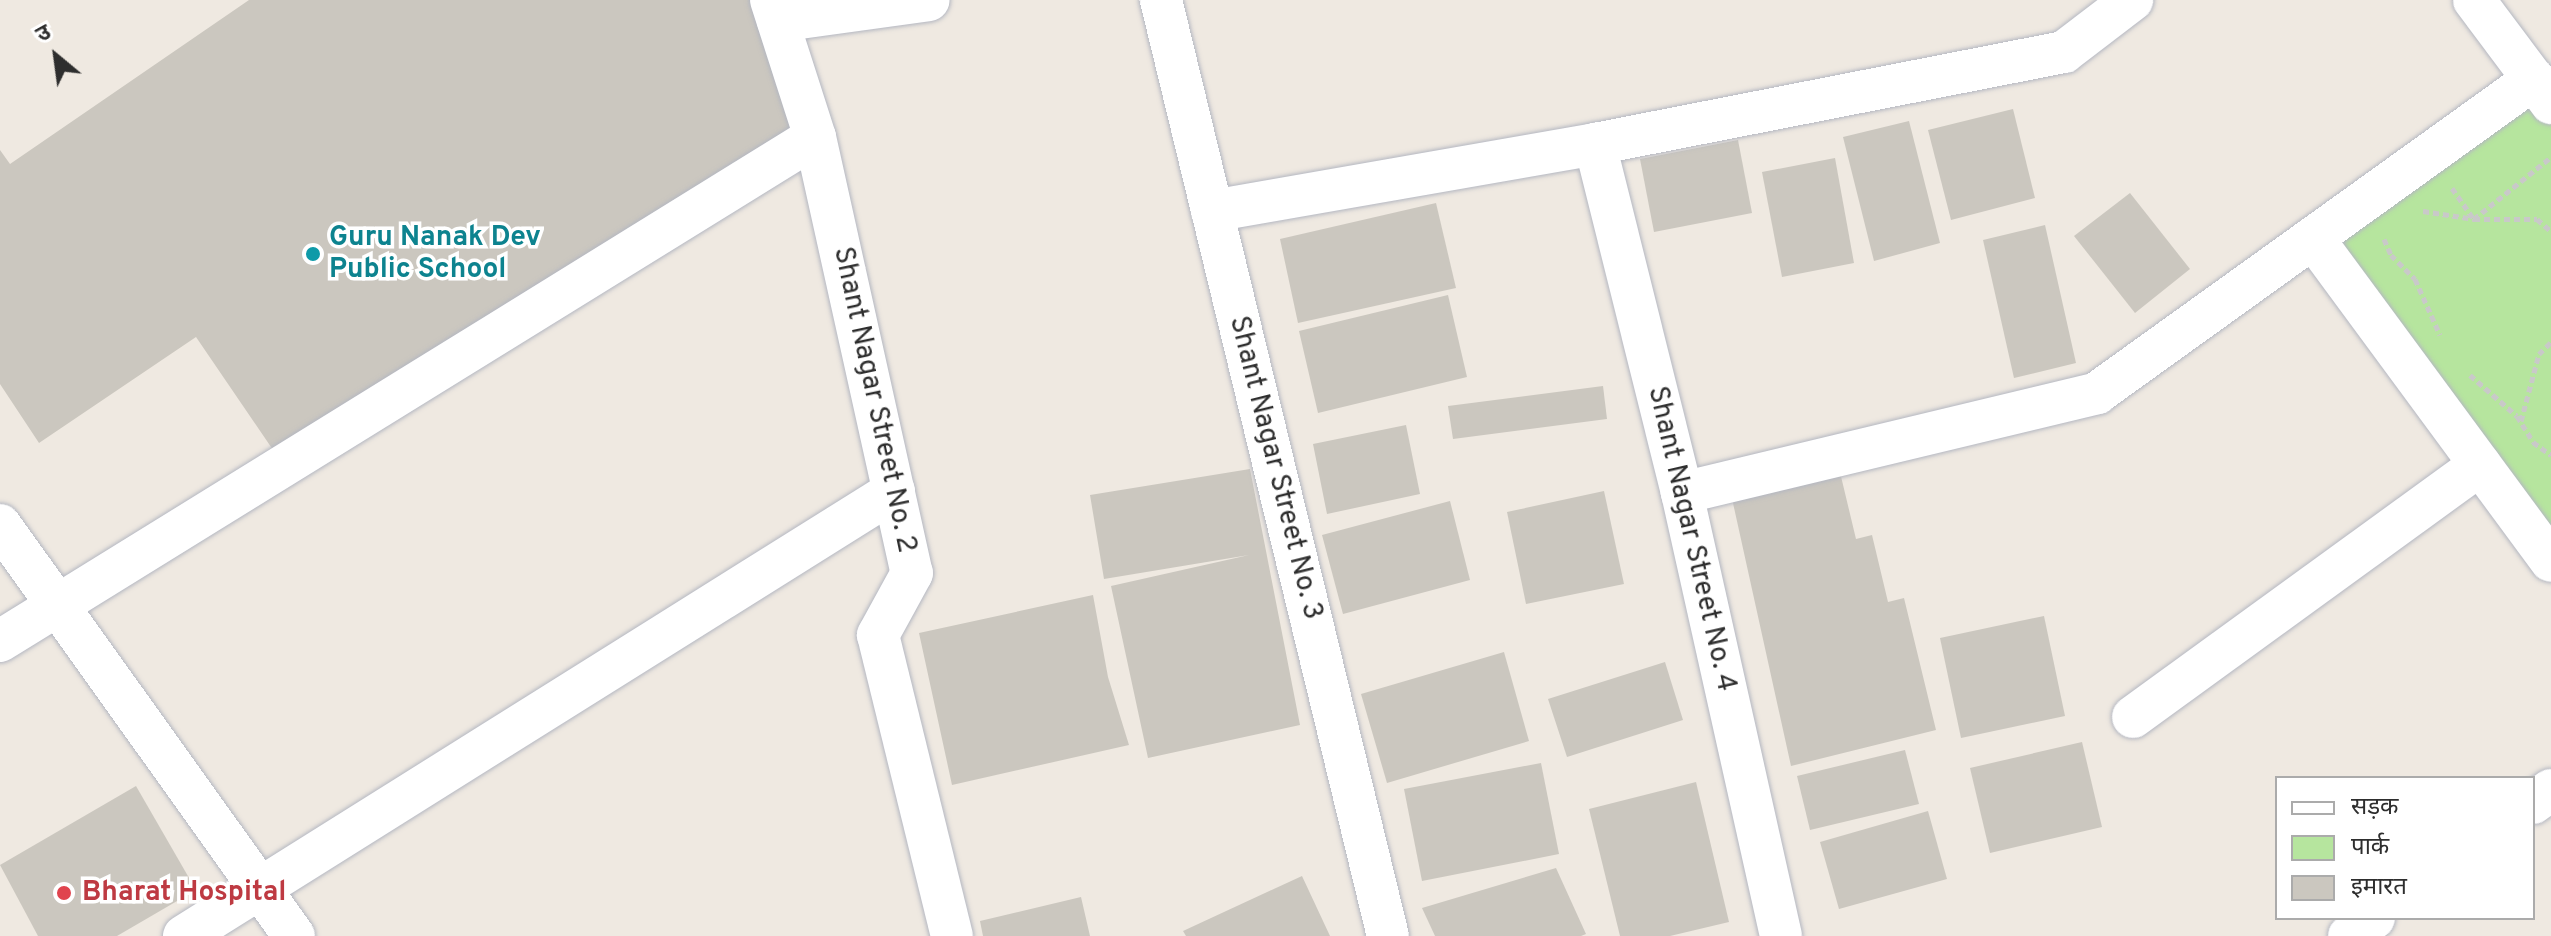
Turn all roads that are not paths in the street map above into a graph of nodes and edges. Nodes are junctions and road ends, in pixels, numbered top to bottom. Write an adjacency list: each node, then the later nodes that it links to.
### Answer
1 (929, 0): 5 (street)
2 (1161, 0): 9 (street, Shant Nagar Street No. 3)
3 (2132, 0): 8 (street)
4 (2474, 0): 6 (street)
5 (774, 10): 7 (street, Shant Nagar Street No. 2)
6 (2542, 91): 10 (street)
7 (815, 137): 12 (street, Shant Nagar Street No. 2); 16 (street)
8 (1595, 144): 9 (street); 13 (street, Shant Nagar Street No. 4)
9 (1212, 211): 24 (street, Shant Nagar Street No. 3)
10 (2313, 238): 11 (street); 13 (street)
11 (2480, 465): 15 (street); 18 (street)
12 (894, 491): 19 (street); 23 (street, Shant Nagar Street No. 2)
13 (1682, 493): 25 (street, Shant Nagar Street No. 4)
14 (0, 525): 16 (street)
15 (2551, 561)
16 (57, 605): 17 (street); 19 (street)
17 (0, 641)
18 (2133, 717)
19 (258, 885): 21 (street); 22 (street)
20 (2371, 920): 26 (street)
21 (184, 936)
22 (294, 936)
23 (952, 936)
24 (1388, 936)
25 (1781, 936)
26 (2349, 936)

